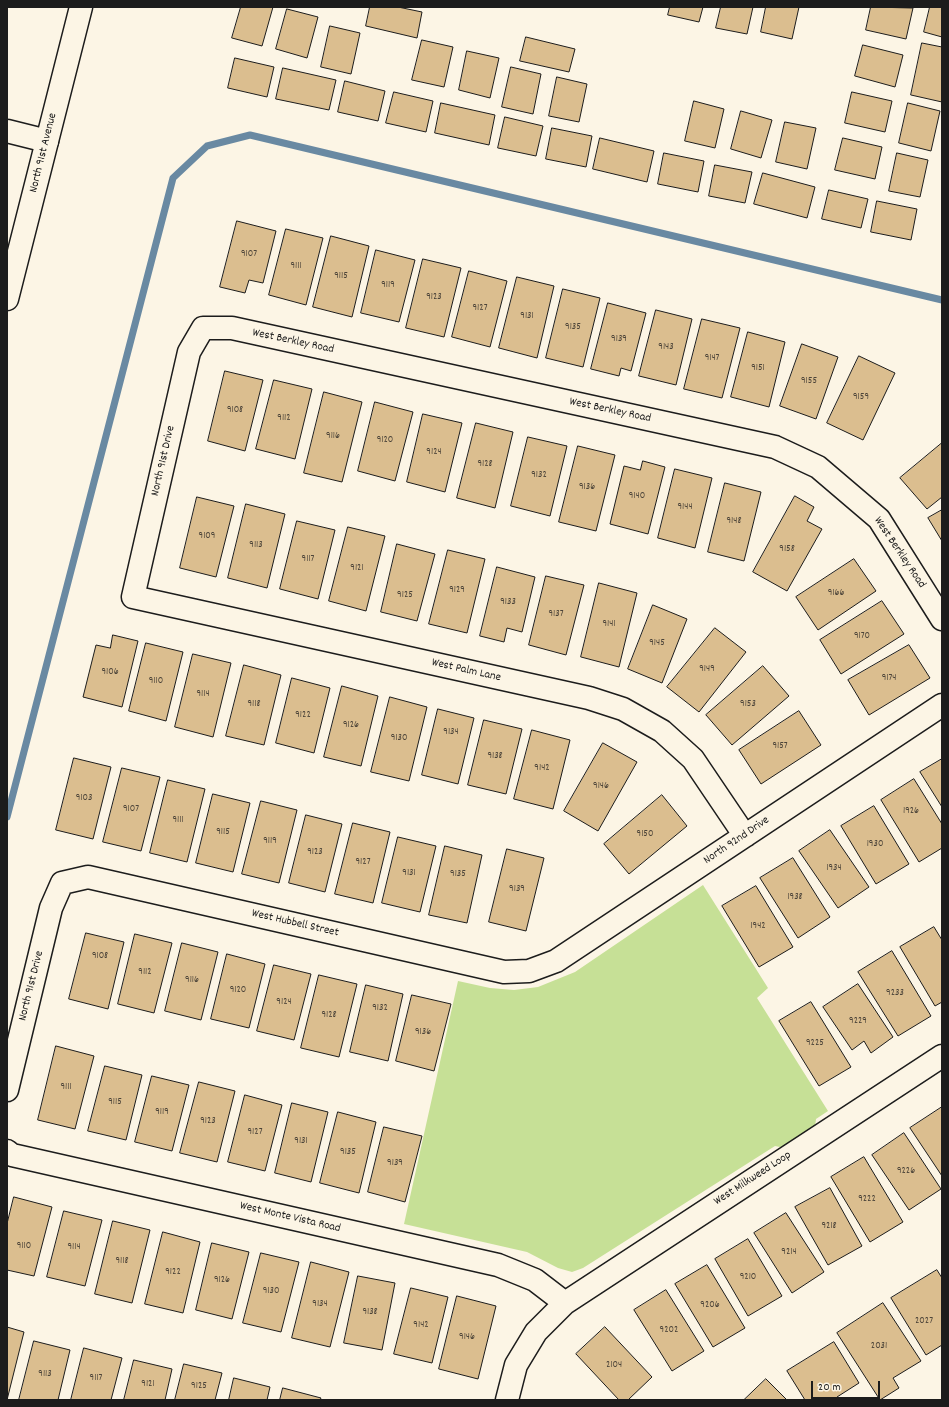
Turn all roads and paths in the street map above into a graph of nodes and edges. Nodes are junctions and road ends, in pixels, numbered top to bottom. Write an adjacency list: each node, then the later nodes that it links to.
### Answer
1 (80, 7): 3 (street, North 91st Avenue)
2 (7, 131): 3 (street)
3 (47, 141): 4 (street, North 91st Avenue)
4 (7, 299)
5 (203, 328): 6 (street, North 91st Drive); 7 (street, West Berkley Road)
6 (133, 597): 9 (street, West Palm Lane)
7 (942, 619)
8 (942, 705): 9 (street, North 92nd Drive)
9 (744, 836): 11 (street, North 92nd Drive)
10 (62, 883): 11 (street, West Hubbell Street); 12 (street, North 91st Drive)
11 (529, 971)
12 (16, 1008): 14 (street, North 91st Drive)
13 (942, 1056): 16 (street, West Milkweed Loop)
14 (7, 1090)
15 (7, 1152): 16 (street, West Monte Vista Road)
16 (565, 1303): 17 (street, West Milkweed Loop)
17 (507, 1400)

